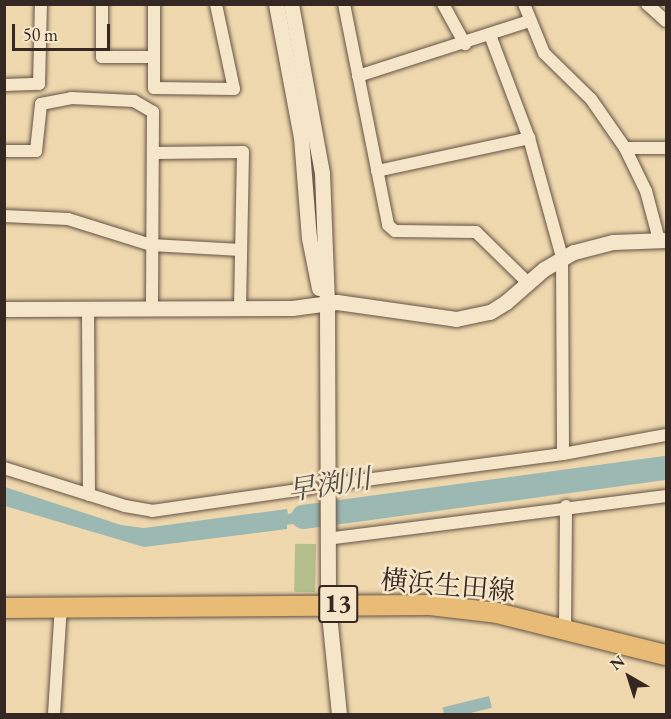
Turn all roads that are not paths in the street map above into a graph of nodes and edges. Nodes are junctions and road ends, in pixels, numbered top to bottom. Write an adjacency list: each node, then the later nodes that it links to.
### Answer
1 (41, 4): 17 (street)
2 (102, 4): 15 (street)
3 (154, 4): 15 (street)
4 (216, 4): 15 (street)
5 (276, 4): 30 (street)
6 (291, 4): 30 (street)
7 (344, 4): 16 (street)
8 (443, 4): 14 (street)
9 (524, 4): 11 (street)
10 (647, 4): 12 (street)
11 (529, 21): 13 (street); 19 (street)
12 (666, 21)
13 (490, 35): 14 (street); 18 (street)
14 (465, 44): 16 (street)
15 (154, 57)
16 (358, 76): 23 (street)
17 (4, 85)
18 (529, 138): 23 (street); 28 (street)
19 (625, 148): 20 (street); 25 (street)
20 (666, 148)
21 (4, 151): 22 (street)
22 (153, 153): 26 (street); 27 (street)
23 (376, 171): 29 (street)
24 (4, 216): 26 (street)
25 (663, 240): 28 (street)
26 (151, 245): 27 (street); 34 (street)
27 (241, 250): 31 (street)
28 (562, 257): 29 (street); 36 (street)
29 (528, 283): 30 (street)
30 (327, 304): 31 (street); 38 (street)
31 (240, 306): 34 (street)
32 (4, 309): 33 (street)
33 (88, 309): 34 (street); 39 (street)
34 (152, 309)
35 (666, 435): 36 (street)
36 (563, 454): 38 (street)
37 (4, 468): 39 (street)
38 (320, 486): 39 (street); 42 (street)
39 (89, 495)
40 (666, 496): 41 (street)
41 (566, 506): 42 (street); 46 (street)
42 (330, 538): 43 (street)
43 (328, 604): 44 (main road, 横浜生田線 / 13); 46 (main road, 横浜生田線 / 13); 49 (street)
44 (61, 607): 45 (main road, 横浜生田線 / 13); 48 (street)
45 (4, 608)
46 (565, 627): 47 (main road, 横浜生田線 / 13)
47 (666, 655)
48 (54, 714)
49 (339, 714)

